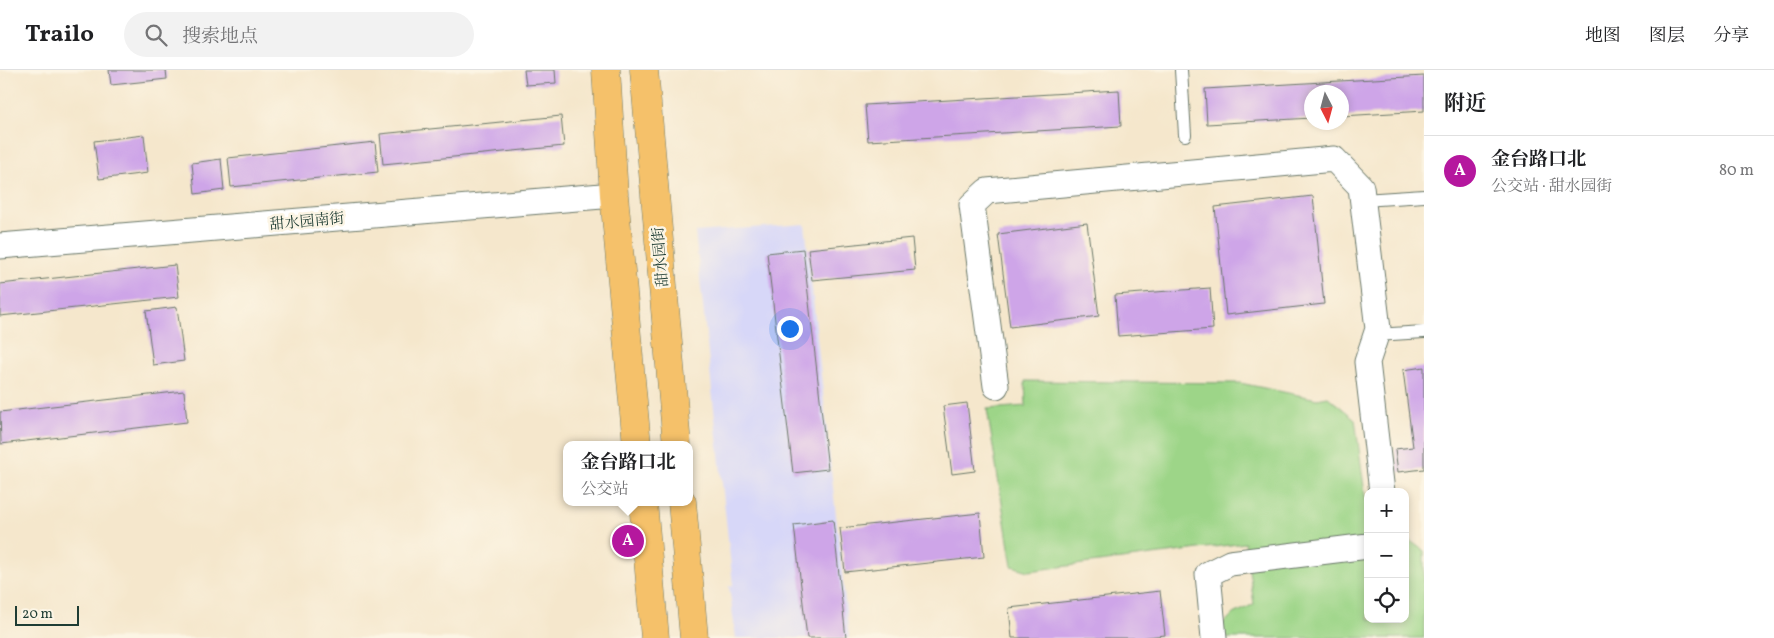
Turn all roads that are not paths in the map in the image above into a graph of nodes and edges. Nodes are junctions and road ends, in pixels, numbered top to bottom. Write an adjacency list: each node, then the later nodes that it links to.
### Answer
1 (606, 70): 5 (main road)
2 (644, 70): 13 (main road, 甜水园街)
3 (1180, 70): 4 (lane)
4 (1185, 135)
5 (614, 195): 8 (street, 甜水园南街); 12 (main road)
6 (1424, 196): 7 (lane)
7 (1363, 200): 10 (street); 11 (street)
8 (0, 246)
9 (1424, 332): 10 (lane)
10 (1376, 335): 14 (street)
11 (996, 386)
12 (637, 441)
13 (677, 441)
14 (1382, 488)
15 (643, 506): 18 (main road)
16 (682, 506): 19 (main road)
17 (1364, 546): 20 (street)
18 (655, 638)
19 (694, 638)
20 (1214, 638)

